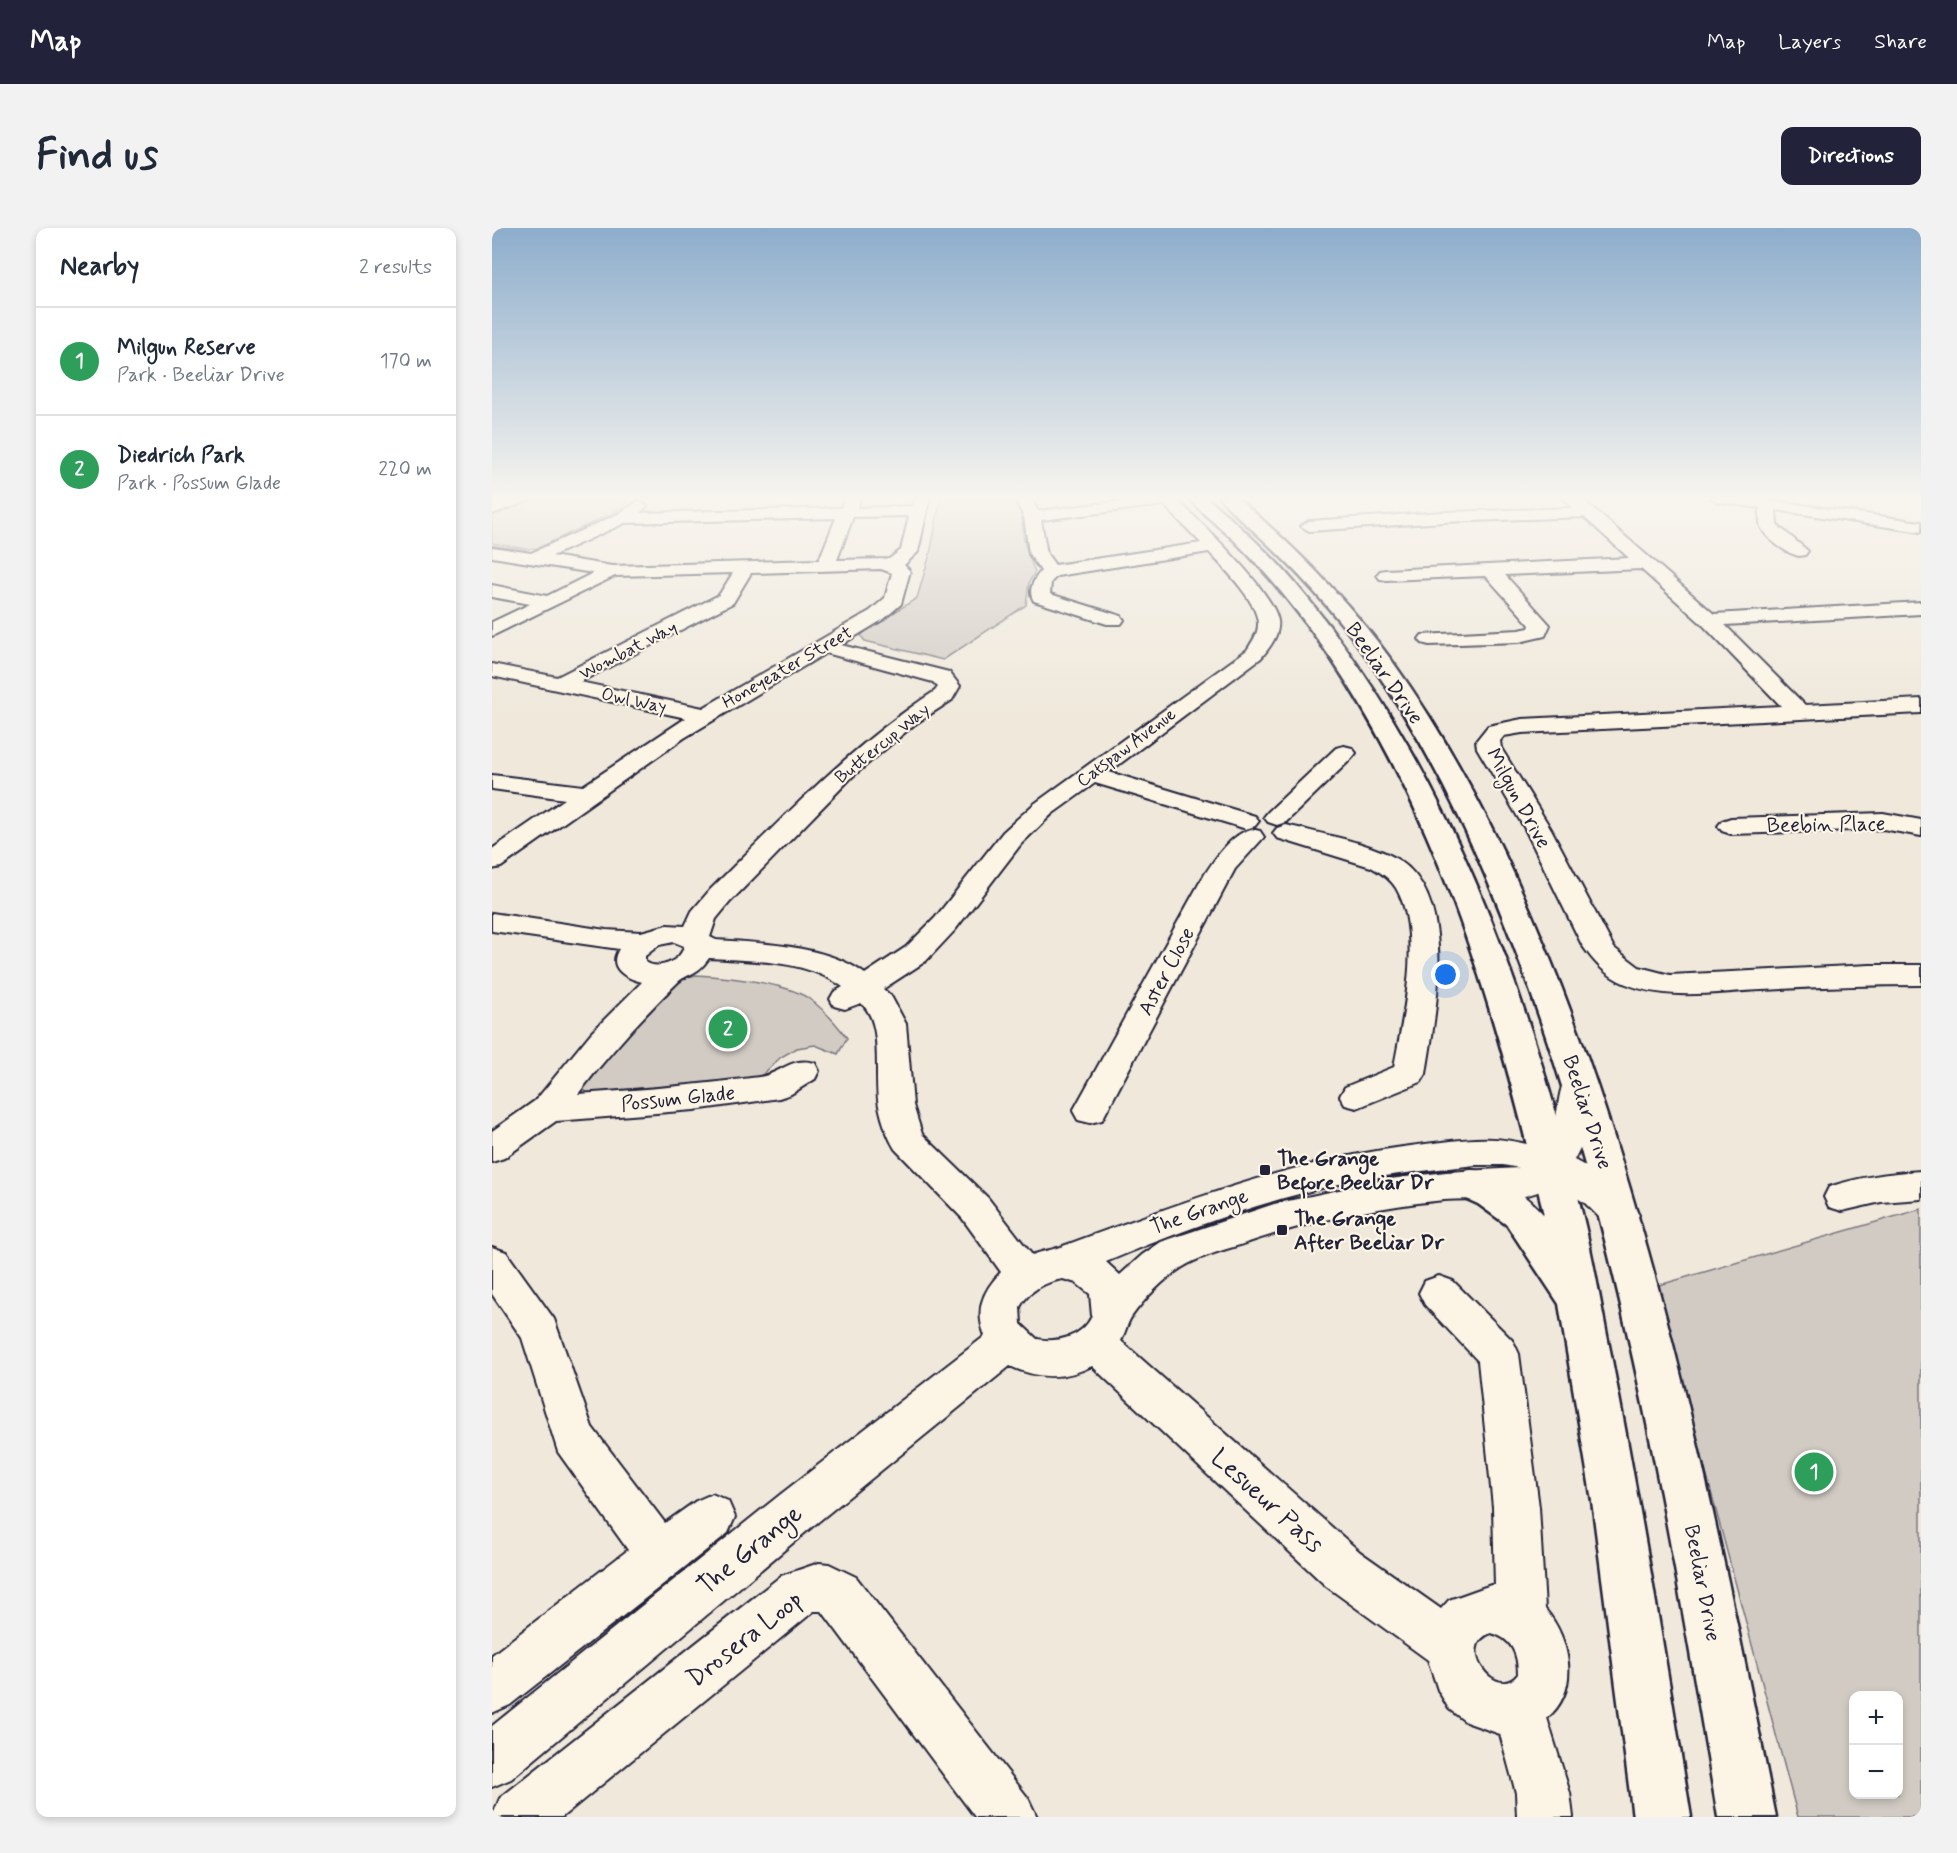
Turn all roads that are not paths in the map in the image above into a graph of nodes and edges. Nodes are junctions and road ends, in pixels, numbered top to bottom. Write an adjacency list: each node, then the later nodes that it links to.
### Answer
1 (612, 571): 13 (street)
2 (743, 571): 21 (street, Wombat Way)
3 (901, 571): 19 (street, Honeyeater Street)
4 (1051, 571): 15 (street)
5 (1233, 571): 26 (street, Catspaw Avenue)
6 (1274, 571): 48 (highway, Beeliar Drive)
7 (1306, 571): 43 (highway, Beeliar Drive)
8 (1453, 571): 11 (street)
9 (1492, 571): 18 (street)
10 (1653, 571): 16 (street)
11 (1386, 575)
12 (492, 591): 13 (street)
13 (549, 602): 17 (street)
14 (1921, 608): 16 (street)
15 (1114, 620)
16 (1709, 620): 23 (street)
17 (492, 630)
18 (1429, 639)
19 (822, 646): 24 (street, Honeyeater Street); 34 (street, Buttercup Way)
20 (492, 670): 21 (street, Owl Way)
21 (560, 684): 24 (street, Owl Way)
22 (1921, 706): 23 (street, Milgun Drive)
23 (1799, 712): 39 (street, Milgun Drive)
24 (705, 715): 28 (street, Honeyeater Street)
25 (1344, 753): 29 (street)
26 (1092, 774): 32 (street); 40 (street, Catspaw Avenue)
27 (492, 782): 28 (street)
28 (587, 794): 33 (street, Honeyeater Street)
29 (1282, 825): 32 (street); 44 (street)
30 (1731, 826): 31 (street, Beebin Place)
31 (1921, 828)
32 (1249, 829): 46 (street, Aster Close)
33 (492, 861)
34 (720, 896): 37 (street, Buttercup Way); 38 (street, Buttercup Way)
35 (492, 922): 37 (street)
36 (492, 936): 37 (street)
37 (642, 951): 38 (street); 38 (street); 41 (street, Buttercup Way)
38 (687, 955): 40 (street); 41 (street, Buttercup Way)
39 (1921, 975)
40 (855, 993): 55 (street)
41 (602, 1041): 45 (street, Buttercup Way)
42 (803, 1071): 45 (street, Possum Glade)
43 (1580, 1082): 48 (street, The Grange); 52 (highway, Beeliar Drive)
44 (1357, 1096)
45 (548, 1109): 47 (street, Buttercup Way)
46 (1090, 1111)
47 (492, 1149)
48 (1551, 1165): 49 (street, The Grange); 52 (street, The Grange); 54 (street, The Grange); 57 (highway, Beeliar Drive)
49 (1471, 1185): 57 (highway); 58 (street, The Grange)
50 (1921, 1185): 51 (street)
51 (1842, 1197)
52 (1620, 1215): 71 (highway, Beeliar Drive)
53 (492, 1263): 61 (street)
54 (1064, 1263): 55 (street); 58 (street)
55 (1024, 1274): 59 (street)
56 (1439, 1293): 62 (street)
57 (1578, 1303): 70 (highway, Beeliar Drive)
58 (1104, 1326): 59 (street); 63 (street, Lesueur Pass)
59 (1009, 1342): 66 (street, The Grange)
60 (712, 1517): 61 (street)
61 (660, 1555): 64 (street)
62 (1521, 1620): 63 (street); 65 (street)
63 (1450, 1646): 65 (street)
64 (492, 1687)
65 (1518, 1707): 69 (street)
66 (492, 1760)
67 (519, 1817): 68 (street, Drosera Loop)
68 (1009, 1817)
69 (1545, 1817)
70 (1662, 1817)
71 (1747, 1817)

